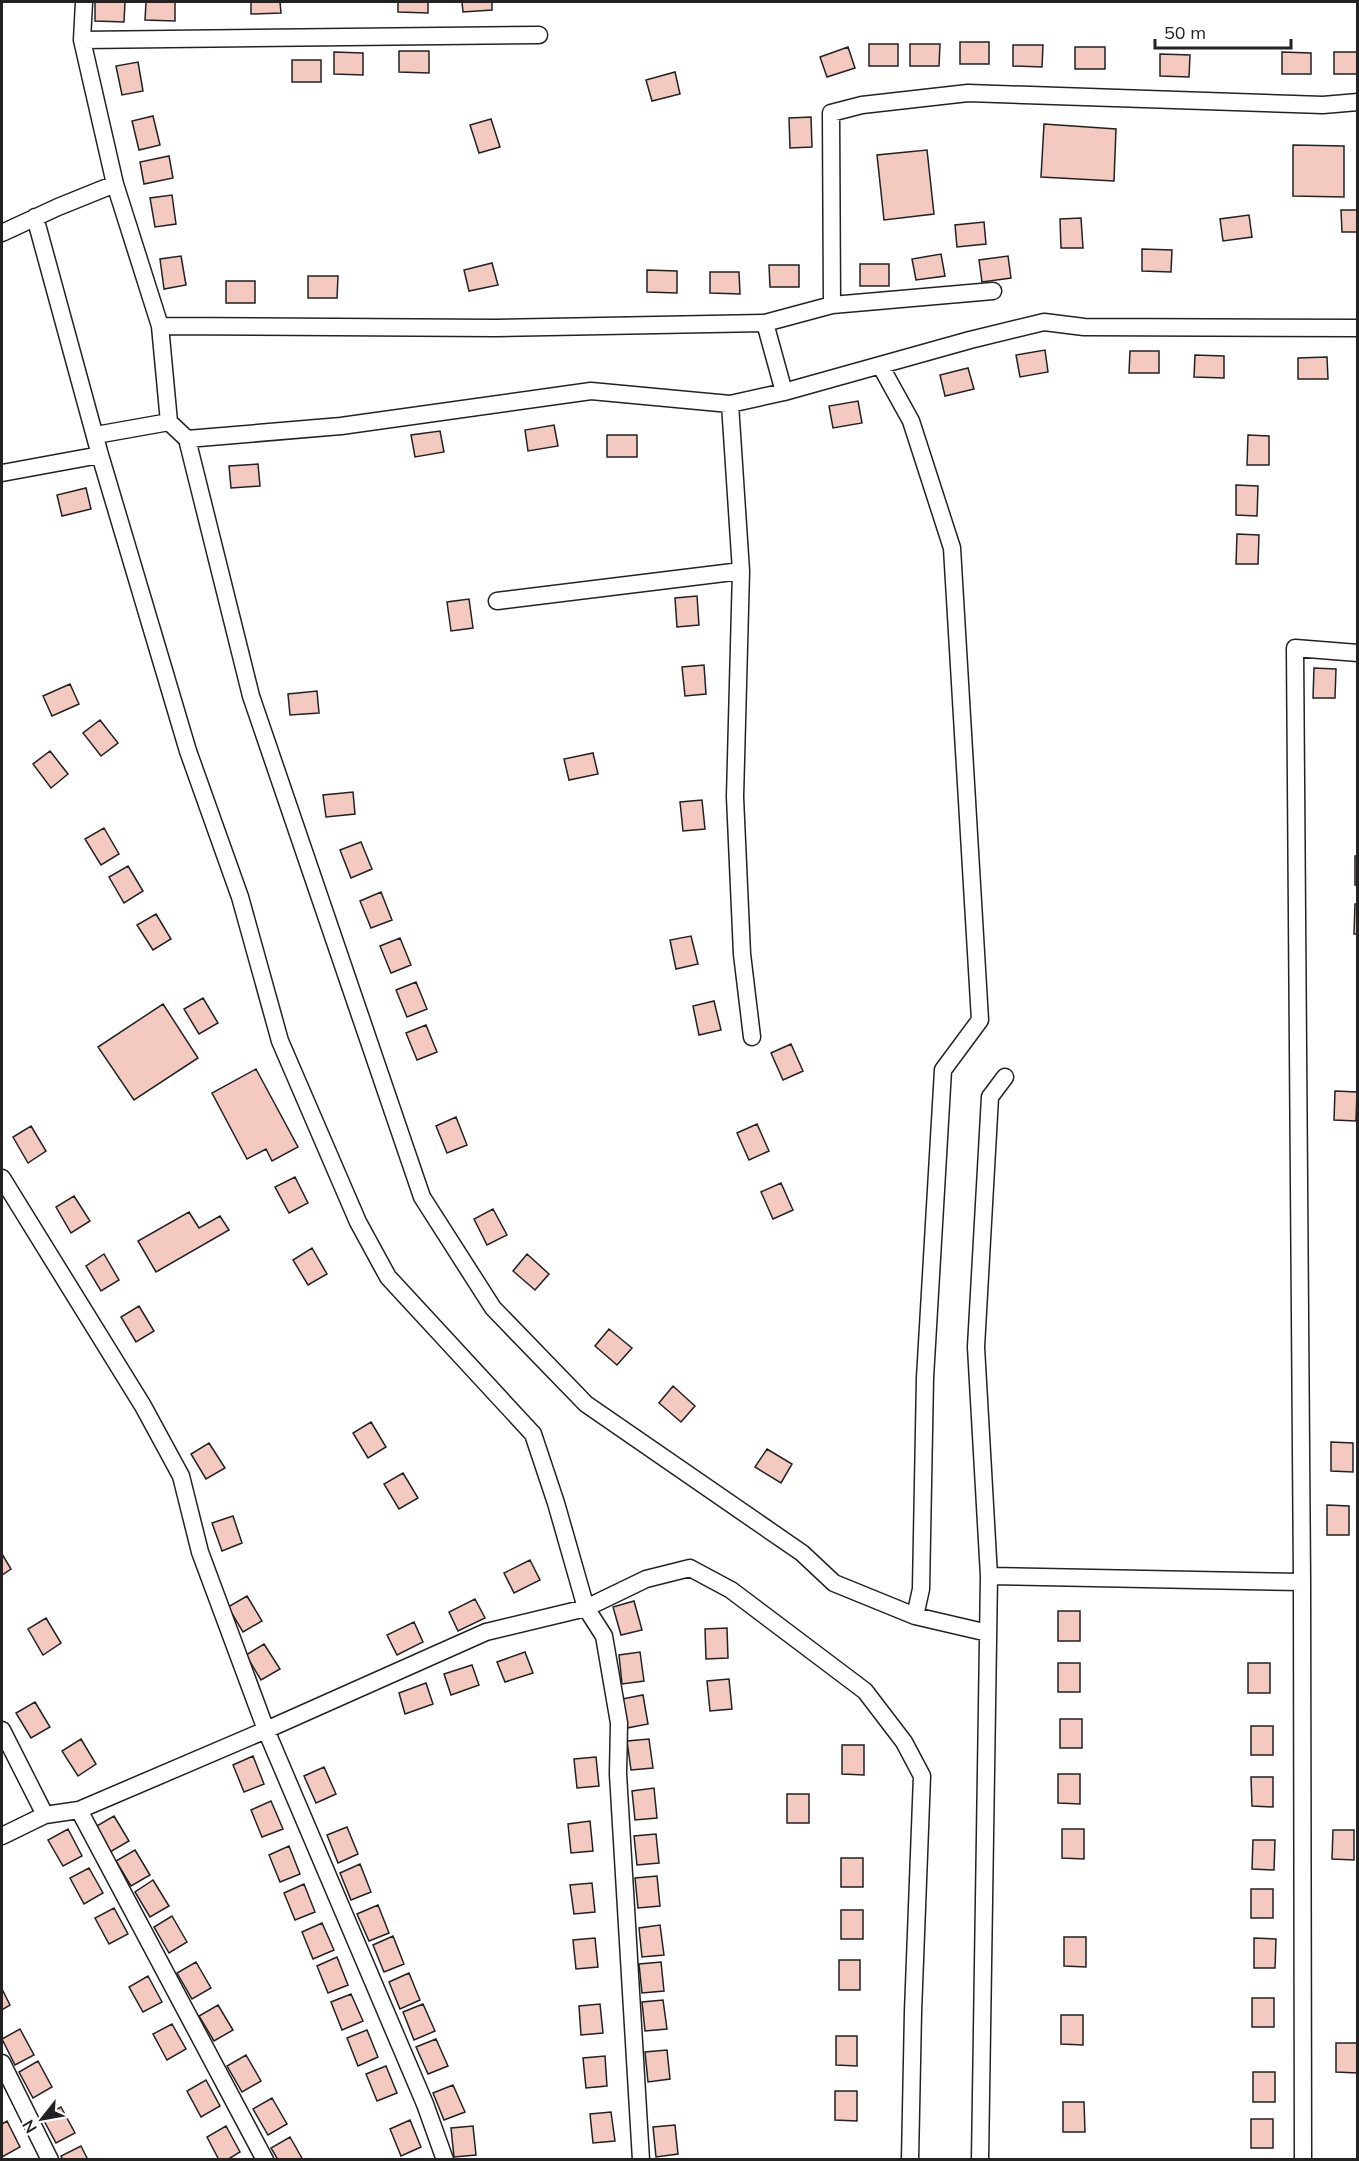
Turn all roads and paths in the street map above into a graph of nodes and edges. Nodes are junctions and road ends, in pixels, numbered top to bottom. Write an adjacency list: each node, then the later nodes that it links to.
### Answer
1 (84, 2): 3 (street)
2 (539, 35): 3 (street)
3 (82, 40): 5 (street)
4 (1358, 102): 9 (street)
5 (115, 184): 6 (street); 11 (street)
6 (35, 217): 7 (street); 17 (street)
7 (2, 233)
8 (993, 291): 9 (street)
9 (832, 305): 10 (street)
10 (765, 323): 11 (street); 14 (street)
11 (160, 327): 16 (street)
12 (1358, 328): 13 (street)
13 (880, 365): 14 (street); 30 (street)
14 (784, 392): 15 (street)
15 (730, 404): 18 (street); 21 (street)
16 (169, 422): 17 (street); 18 (street)
17 (96, 435): 19 (street)
18 (187, 439): 30 (street)
19 (100, 455): 20 (street); 29 (street)
20 (2, 473)
21 (741, 571): 22 (street); 24 (street)
22 (497, 601)
23 (1358, 653): 28 (street)
24 (752, 1037)
25 (1005, 1077): 27 (street)
26 (2, 1178): 33 (street)
27 (989, 1576): 28 (street); 31 (street)
28 (1302, 1582): 44 (street)
29 (586, 1608): 33 (street); 41 (street); 42 (street)
30 (915, 1616): 31 (street)
31 (988, 1633): 43 (street)
32 (2, 1730): 35 (street)
33 (266, 1730): 34 (street); 40 (street)
34 (79, 1810): 35 (street); 39 (street)
35 (45, 1815): 36 (street)
36 (2, 1836)
37 (2, 2063): 38 (street)
38 (50, 2160)
39 (265, 2160)
40 (445, 2160)
41 (641, 2160)
42 (910, 2160)
43 (980, 2160)
44 (1303, 2160)

